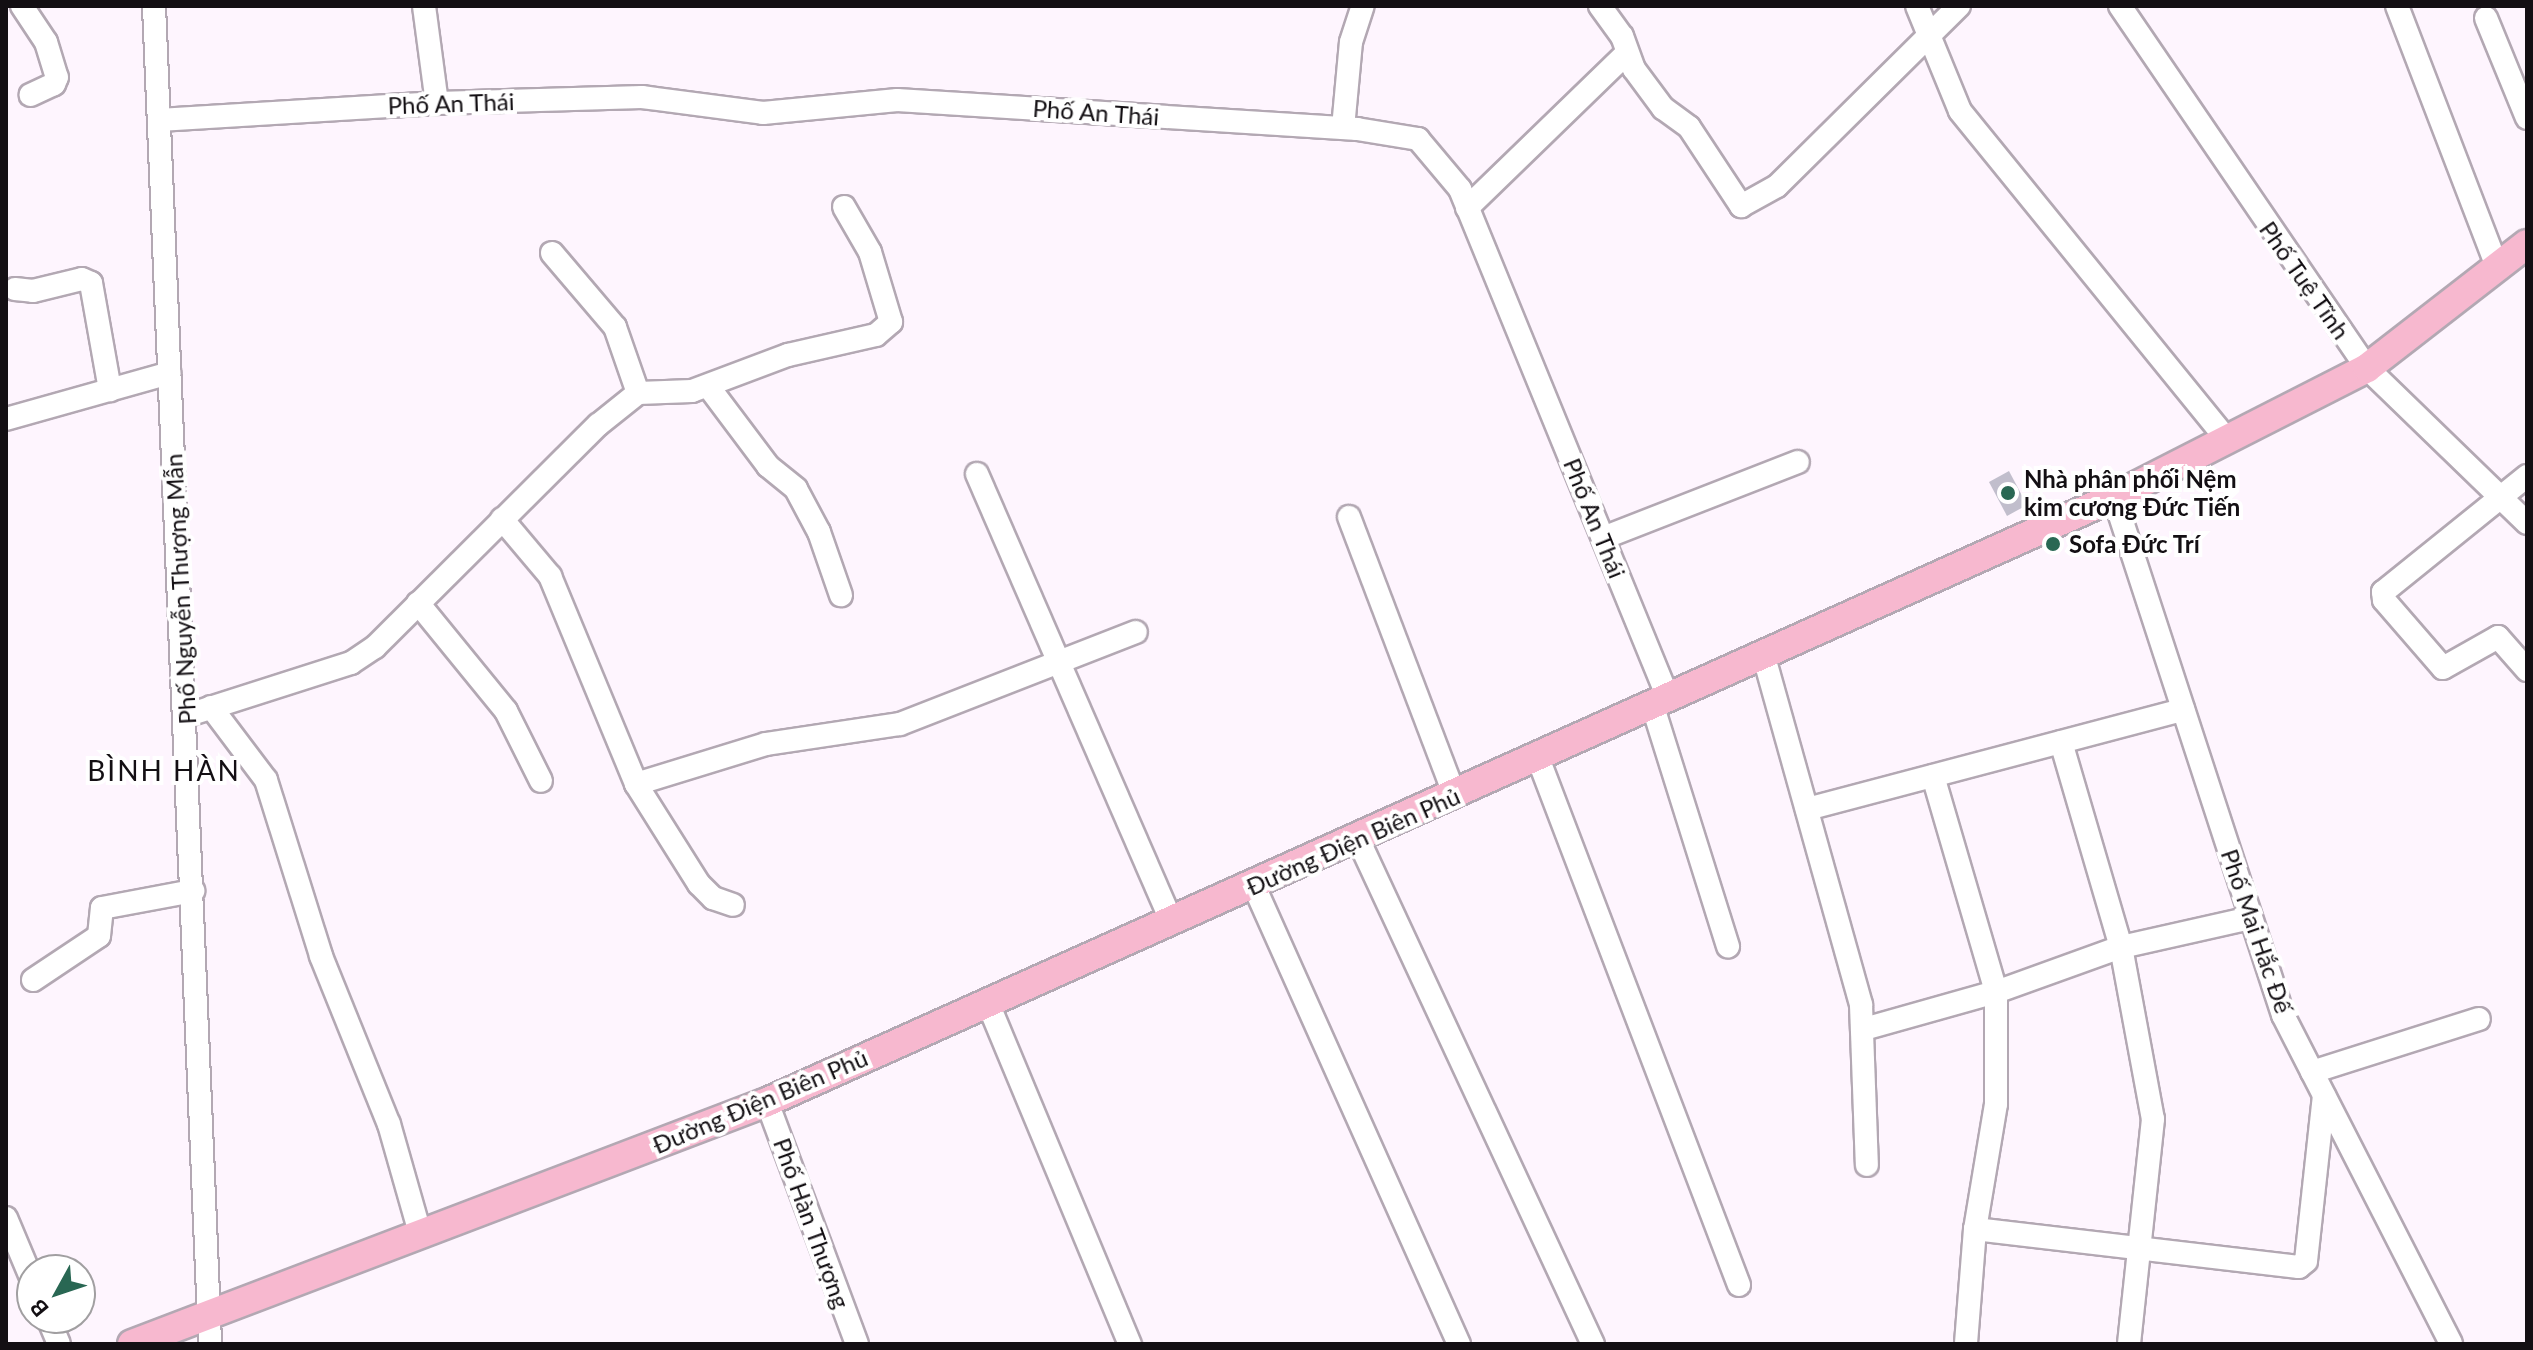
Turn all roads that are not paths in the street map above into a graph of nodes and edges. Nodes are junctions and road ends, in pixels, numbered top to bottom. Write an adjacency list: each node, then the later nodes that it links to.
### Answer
1 (22, 6): 13 (street)
2 (154, 6): 16 (street, Phố Nguyễn Thượng Mẫn)
3 (424, 6): 14 (street)
4 (1363, 6): 17 (street)
5 (1600, 6): 12 (street)
6 (1917, 6): 11 (street)
7 (1959, 6): 11 (street)
8 (2120, 6): 24 (street, Phố Tuệ Tĩnh)
9 (2397, 6): 22 (street)
10 (2486, 18): 15 (street)
11 (1927, 38): 12 (street); 30 (street)
12 (1626, 54): 19 (street)
13 (30, 95)
14 (437, 103): 16 (street, Phố An Thái); 17 (street, Phố An Thái)
15 (2527, 118)
16 (159, 120): 25 (street, Phố Nguyễn Thượng Mẫn)
17 (1343, 128): 19 (street, Phố An Thái)
18 (844, 207): 26 (street)
19 (1467, 208): 39 (street, Phố An Thái)
20 (2527, 244): 22 (main road, Đường Điện Biên Phủ)
21 (552, 253): 28 (street)
22 (2497, 266): 24 (main road, Đường Điện Biên Phủ)
23 (15, 289): 27 (street)
24 (2367, 368): 30 (main road, Đường Điện Biên Phủ); 35 (street, Phố Tuệ Tĩnh)
25 (170, 373): 27 (street); 49 (street, Phố Nguyễn Thượng Mẫn)
26 (708, 386): 28 (street); 40 (street)
27 (110, 390): 29 (street)
28 (638, 393): 37 (street)
29 (6, 419)
30 (2228, 441): 34 (main road, Đường Điện Biên Phủ)
31 (1798, 462): 39 (street)
32 (977, 474): 44 (street)
33 (2527, 476): 35 (street)
34 (2114, 497): 43 (main road, Đường Điện Biên Phủ); 48 (street, Phố Mai Hắc Đế)
35 (2501, 497): 38 (street, Phố Tuệ Tĩnh); 45 (street)
36 (1349, 517): 55 (street)
37 (502, 519): 41 (street); 54 (street)
38 (2527, 523)
39 (1603, 538): 46 (street, Phố An Thái)
40 (841, 595)
41 (418, 603): 47 (street); 53 (street)
42 (1136, 632): 44 (street)
43 (1764, 657): 46 (main road, Đường Điện Biên Phủ); 56 (street)
44 (1063, 662): 54 (street); 62 (street)
45 (2527, 670)
46 (1661, 704): 51 (main road, Đường Điện Biên Phủ); 63 (street, Phố An Thái)
47 (211, 707): 49 (street); 76 (street)
48 (2183, 710): 50 (street); 61 (street, Phố Mai Hắc Đế)
49 (185, 716): 59 (street, Phố Nguyễn Thượng Mẫn)
50 (2061, 742): 52 (street); 64 (street)
51 (1538, 758): 55 (main road, Đường Điện Biên Phủ); 79 (street)
52 (1933, 776): 56 (street); 66 (street)
53 (541, 781)
54 (636, 784): 60 (street)
55 (1455, 796): 57 (main road, Đường Điện Biên Phủ)
56 (1807, 809): 69 (street)
57 (1358, 839): 58 (main road, Đường Điện Biên Phủ); 85 (street)
58 (1254, 886): 62 (main road, Đường Điện Biên Phủ); 84 (street)
59 (193, 891): 65 (street); 80 (street, Phố Nguyễn Thượng Mẫn)
60 (733, 905)
61 (2251, 918): 64 (street); 70 (street, Phố Mai Hắc Đế)
62 (1172, 922): 67 (main road, Đường Điện Biên Phủ)
63 (1728, 947)
64 (2121, 947): 66 (street); 77 (street)
65 (33, 980)
66 (1996, 992): 69 (street); 75 (street)
67 (987, 1001): 72 (main road, Đường Điện Biên Phủ); 83 (street)
68 (2479, 1019): 70 (street)
69 (1864, 1029): 73 (street)
70 (2312, 1072): 71 (street, Phố Mai Hắc Đế)
71 (2324, 1096): 77 (street); 88 (street, Phố Mai Hắc Đế)
72 (767, 1102): 76 (main road, Đường Điện Biên Phủ); 82 (street, Phố Hàn Thượng)
73 (1867, 1165)
74 (6, 1218): 78 (street)
75 (1975, 1229): 77 (street); 86 (street)
76 (421, 1236): 80 (main road, Đường Điện Biên Phủ)
77 (2137, 1247): 87 (street)
78 (21, 1254)
79 (1739, 1285)
80 (211, 1330): 81 (main road, Đường Điện Biên Phủ)
81 (132, 1344)
82 (857, 1344)
83 (1130, 1344)
84 (1459, 1344)
85 (1593, 1344)
86 (1966, 1344)
87 (2129, 1344)
88 (2451, 1344)

